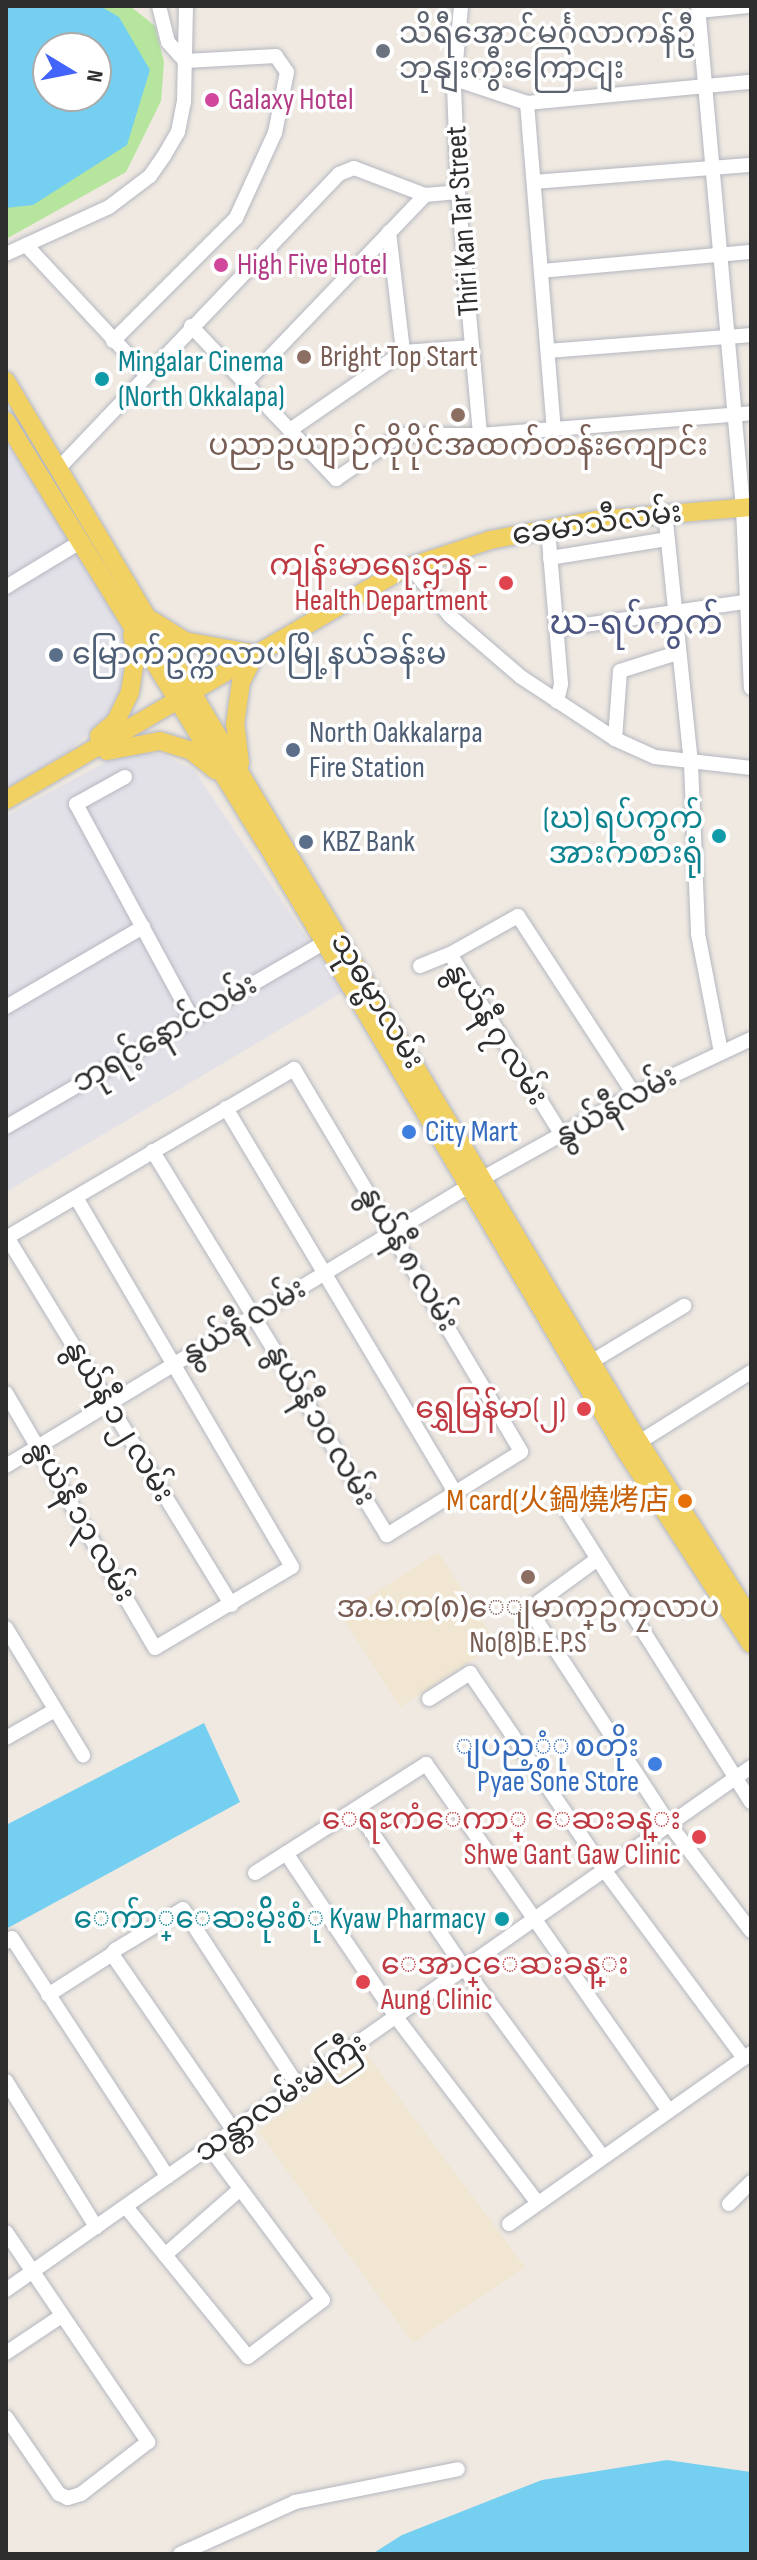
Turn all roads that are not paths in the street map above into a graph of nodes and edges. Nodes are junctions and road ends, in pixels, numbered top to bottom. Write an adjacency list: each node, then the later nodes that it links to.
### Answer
1 (159, 6): 6 (street)
2 (185, 6): 6 (street)
3 (461, 6): 7 (street, Thiri Kan Tar Street)
4 (748, 6): 5 (street)
5 (698, 8): 9 (street)
6 (185, 61): 17 (street); 25 (street)
7 (455, 79): 10 (street); 14 (street, Thiri Kan Tar Street)
8 (751, 82): 9 (street)
9 (704, 87): 10 (street); 12 (street)
10 (527, 103): 13 (street)
11 (751, 165): 12 (street)
12 (711, 167): 13 (street); 20 (street)
13 (534, 182): 21 (street)
14 (458, 192): 15 (street); 26 (street, Thiri Kan Tar Street)
15 (425, 195): 16 (street); 22 (street, Thiri Kan Tar Street)
16 (389, 232): 28 (street); 31 (street)
17 (26, 245): 19 (street); 25 (street)
18 (751, 252): 20 (street)
19 (6, 254)
20 (720, 255): 21 (street); 24 (street)
21 (541, 271): 27 (street)
22 (191, 326): 29 (street, Thiri Kan Tar Street); 31 (street)
23 (751, 335): 24 (street)
24 (727, 337): 27 (street); 33 (street)
25 (113, 341): 29 (street)
26 (472, 347): 28 (street); 37 (street, Thiri Kan Tar Street)
27 (548, 351): 35 (street)
28 (403, 352): 36 (street)
29 (145, 373): 38 (street, Thiri Kan Tar Street)
30 (6, 381): 38 (main road, သုဓမ္မာလမ်း)
31 (245, 383): 36 (street)
32 (751, 413): 33 (street)
33 (734, 414): 35 (street); 39 (street)
34 (6, 421): 43 (main road, သုဓမ္မာလမ်း)
35 (554, 429): 37 (street)
36 (290, 430): 37 (street)
37 (480, 435)
38 (58, 465): 49 (main road, သုဓမ္မာလမ်း)
39 (747, 507): 40 (main road, ခေမာသီလမ်း); 47 (street)
40 (665, 512): 41 (main road, ခေမာသီလမ်း); 42 (street)
41 (548, 529): 44 (street); 45 (main road, ခေမာသီလမ်း)
42 (667, 539): 44 (street); 48 (street)
43 (80, 542): 46 (street); 49 (main road, သုဓမ္မာလမ်း)
44 (550, 558): 50 (street)
45 (410, 566): 52 (main road, ခေမာသီလမ်း); 55 (street)
46 (6, 587)
47 (749, 601): 48 (street); 54 (street)
48 (674, 611): 50 (street); 51 (street)
49 (138, 619): 52 (main road); 57 (main road, သုဓမ္မာလမ်း); 61 (main road)
50 (557, 629): 53 (street)
51 (677, 653): 59 (street); 60 (street)
52 (255, 654): 57 (main road, ခေမာသီလမ်း); 63 (main road)
53 (560, 674): 55 (street); 58 (street)
54 (751, 680): 56 (street)
55 (530, 684): 58 (street)
56 (751, 688)
57 (186, 695): 61 (main road, ခေမာသီလမ်း); 63 (main road, သုဓမ္မာလမ်း)
58 (557, 702): 59 (street)
59 (615, 739): 60 (street)
60 (691, 764): 62 (street); 73 (street)
61 (60, 768): 63 (main road); 65 (main road)
62 (751, 768)
63 (234, 776): 67 (main road, သုဓမ္မာလမ်း); 79 (main road, သုဓမ္မာလမ်း)
64 (125, 777): 66 (street)
65 (6, 800)
66 (143, 927): 70 (street); 71 (street)
67 (325, 942): 71 (street, ဘုရင့်နောင်လမ်း); 79 (main road, သုဓမ္မာလမ်း)
68 (450, 954): 69 (street, နွယ်နီ ၇ လမ်း); 74 (street); 77 (street, နွယ်နီ ၇ လမ်း)
69 (420, 966)
70 (6, 1007)
71 (191, 1017): 76 (street, ဘုရင့်နောင်လမ်း)
72 (751, 1039): 73 (street, နွယ်နီလမ်း)
73 (721, 1052): 74 (street, နွယ်နီလမ်း)
74 (634, 1094): 77 (street, နွယ်နီလမ်း)
75 (226, 1108): 78 (street); 81 (street, နွယ်နီ ၈ လမ်း); 83 (street)
76 (6, 1127)
77 (563, 1137): 79 (street, နွယ်နီလမ်း)
78 (153, 1151): 80 (street); 85 (street, နွယ်နီ ၁၀ လမ်း)
79 (476, 1185): 81 (street, နွယ်နီ လမ်း); 86 (main road, သုဓမ္မာလမ်း); 91 (main road, သုဓမ္မာလမ်း)
80 (76, 1197): 82 (street); 87 (street)
81 (393, 1235): 83 (street, နွယ်နီ လမ်း); 94 (street, နွယ်နီ ၈ လမ်း)
82 (7, 1238): 90 (street, နွယ်နီ ၁၂ လမ်း)
83 (325, 1274): 85 (street, နွယ်နီ လမ်း); 94 (street)
84 (684, 1306): 86 (street)
85 (254, 1316): 87 (street, နွယ်နီ လမ်း); 94 (street, နွယ်နီ ၁၀ လမ်း)
86 (591, 1362): 91 (main road, သုဓမ္မာလမ်း)
87 (176, 1364): 90 (street, နွယ်နီ လမ်း); 97 (street)
88 (751, 1372): 91 (street)
89 (6, 1393): 92 (street, နွယ်နီ ၁၃ လမ်း)
90 (107, 1404): 92 (street, နွယ်နီ လမ်း); 97 (street, နွယ်နီ ၁၂ လမ်း)
91 (632, 1446): 98 (main road, သုဓမ္မာလမ်း); 100 (main road, သုဓမ္မာလမ်း)
92 (39, 1447): 93 (street, နွယ်နီ လမ်း); 97 (street, နွယ်နီ ၁၃ လမ်း)
93 (6, 1466)
94 (455, 1492)
95 (567, 1510): 96 (street)
96 (596, 1560): 106 (street); 109 (street)
97 (232, 1605)
98 (751, 1619)
99 (6, 1628): 102 (street)
100 (751, 1644)
101 (429, 1699): 111 (street)
102 (55, 1710): 103 (street); 104 (street)
103 (6, 1738)
104 (83, 1755)
105 (751, 1767): 106 (street, သန္တာလမ်းမကြီး)
106 (733, 1779): 107 (street); 109 (street, သန္တာလမ်းမကြီး)
107 (751, 1802)
108 (356, 1809): 110 (street); 113 (street); 117 (street)
109 (670, 1825): 111 (street, သန္တာလမ်းမကြီး); 114 (street)
110 (286, 1853): 112 (street); 119 (street)
111 (605, 1871): 113 (street, သန္တာလမ်းမကြီး); 120 (street)
112 (255, 1873)
113 (531, 1920): 117 (street, သန္တာလမ်းမကြီး); 123 (street)
114 (751, 1931)
115 (9, 1940): 118 (street)
116 (112, 1954): 118 (street); 122 (street); 124 (street)
117 (464, 1968): 119 (street, သန္တာလမ်းမကြီး); 126 (street)
118 (48, 1995): 127 (street)
119 (396, 2017): 122 (street, သန္တာလမ်းမကြီး); 130 (street)
120 (747, 2055): 123 (street)
121 (6, 2081): 134 (street)
122 (298, 2086): 124 (street, သန္တာလမ်းမကြီး)
123 (668, 2109): 126 (street)
124 (234, 2131): 125 (street, သန္တာလမ်းမကြီး)
125 (210, 2148): 127 (street, သန္တာလမ်းမကြီး); 129 (street)
126 (602, 2156): 130 (street)
127 (168, 2177): 132 (street, သန္တာလမ်းမကြီး)
128 (751, 2182): 131 (street)
129 (240, 2189): 136 (street); 136 (street)
130 (537, 2202): 133 (street)
131 (729, 2204)
132 (126, 2207): 134 (street, သန္တာလမ်းမကြီး); 136 (street)
133 (509, 2224)
134 (96, 2227): 137 (street, သန္တာလမ်းမကြီး)
135 (6, 2232): 137 (street)
136 (165, 2255)
137 (32, 2272): 138 (street, သန္တာလမ်းမကြီး); 139 (street)
138 (6, 2290)
139 (60, 2317): 140 (street); 141 (street)
140 (6, 2353)
141 (6, 2417)
142 (458, 2469): 143 (street)
143 (180, 2554)

